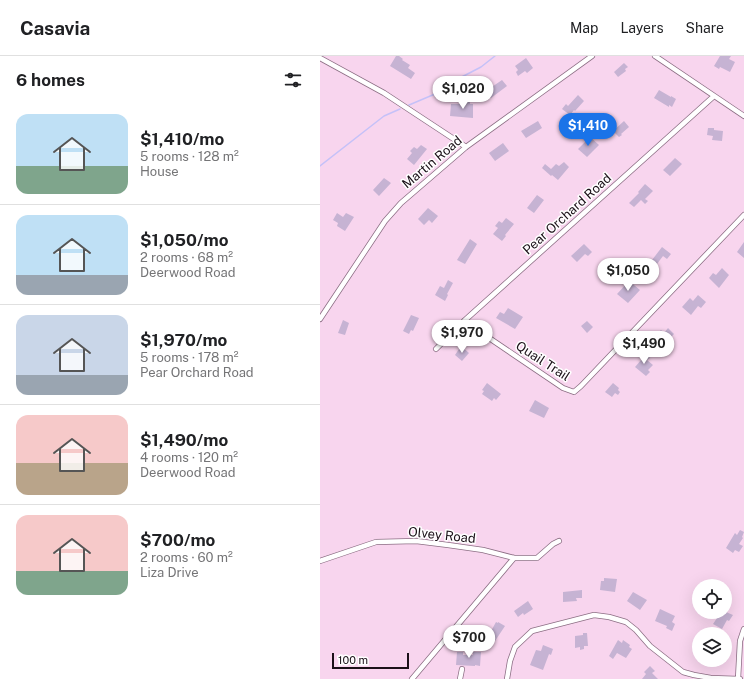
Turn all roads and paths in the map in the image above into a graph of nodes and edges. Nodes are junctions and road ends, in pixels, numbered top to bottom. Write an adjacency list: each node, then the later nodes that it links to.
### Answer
1 (592, 56): 6 (street, Martin Road)
2 (655, 56): 4 (street)
3 (320, 58): 6 (street)
4 (714, 96): 5 (street); 9 (street, Pear Orchard Road)
5 (744, 116)
6 (466, 147): 8 (street, Martin Road)
7 (744, 215): 9 (street, Quail Trail)
8 (320, 319)
9 (464, 322): 10 (street, Pear Orchard Road)
10 (436, 349)
11 (559, 541): 12 (street, Olvey Road)
12 (514, 558): 13 (street, Olvey Road); 16 (street)
13 (320, 561)
14 (744, 629): 19 (street)
15 (462, 669): 17 (street)
16 (412, 679)
17 (460, 679)
18 (507, 679): 19 (street)
19 (739, 679)

